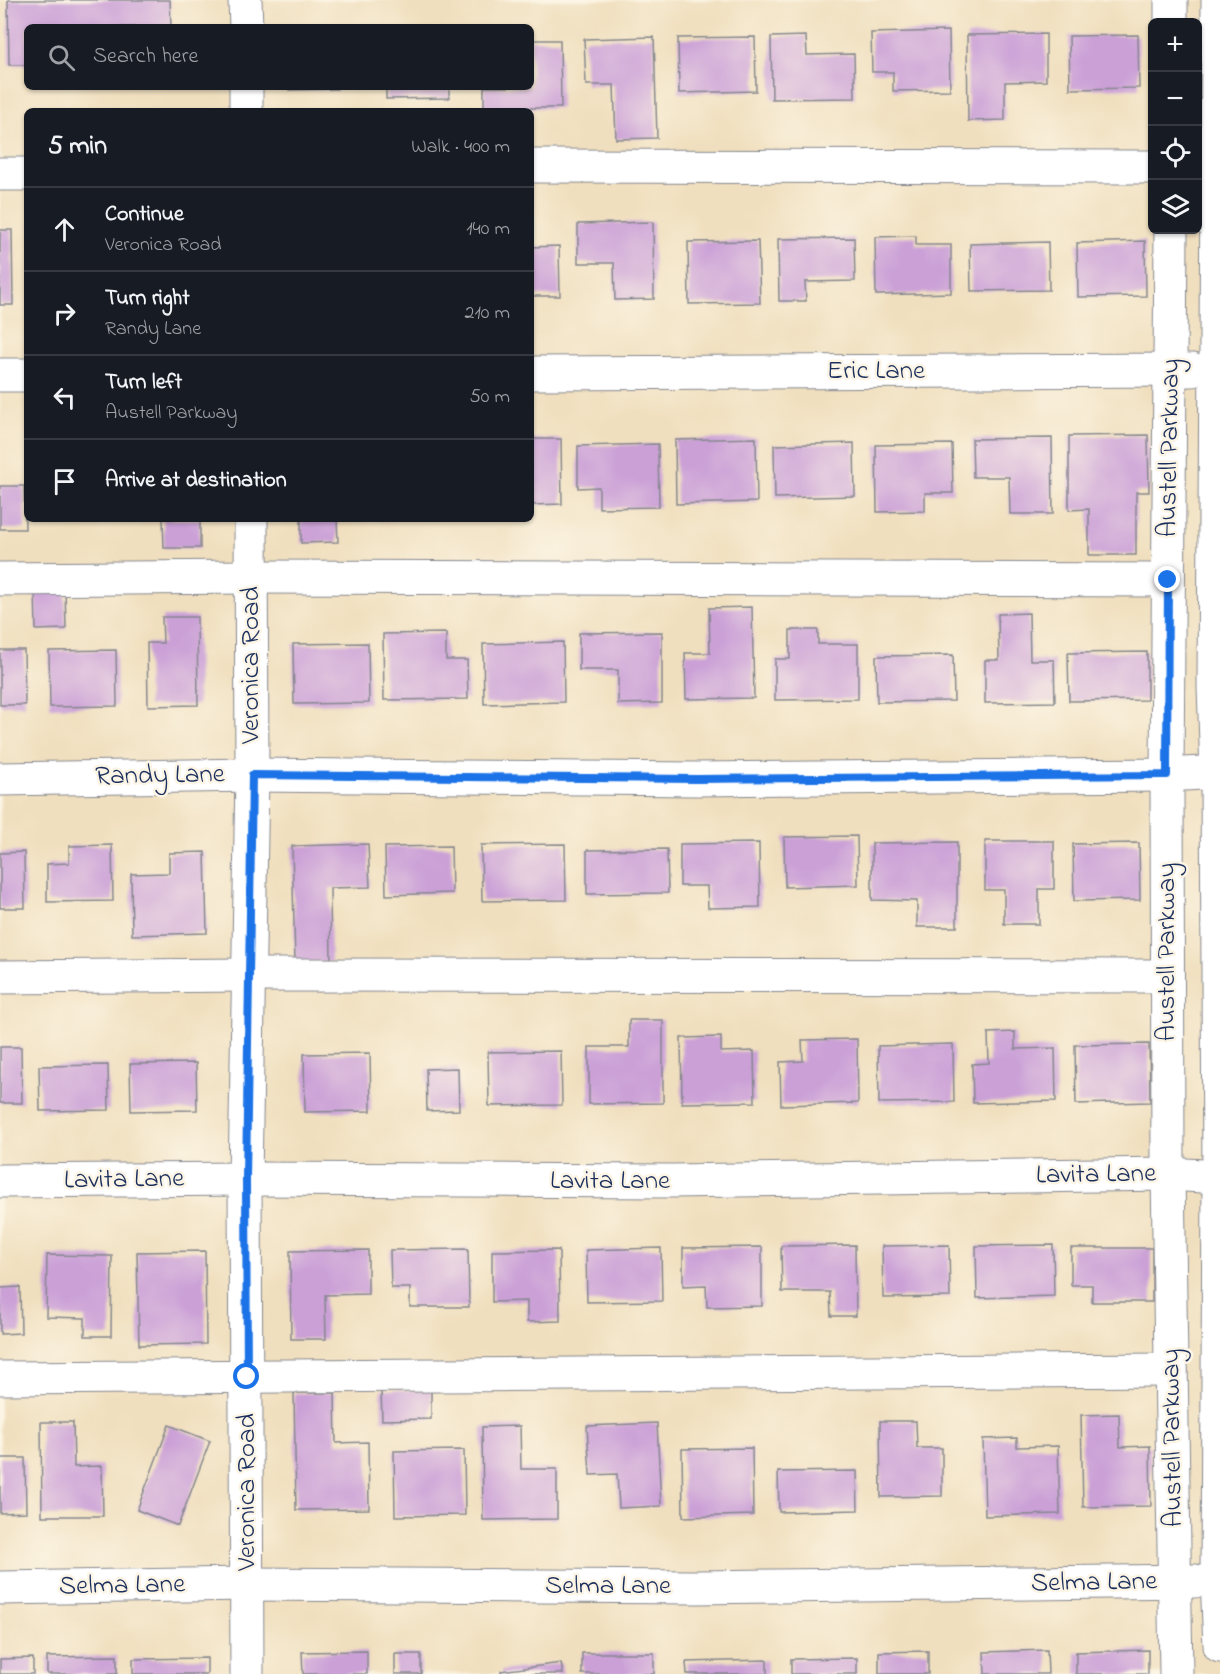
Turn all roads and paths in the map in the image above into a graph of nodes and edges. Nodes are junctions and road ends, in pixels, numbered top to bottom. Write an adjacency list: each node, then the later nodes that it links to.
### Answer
1 (245, 0): 5 (street)
2 (1171, 0): 4 (street)
3 (1218, 0): 12 (street, Austell Parkway)
4 (1171, 18)
5 (246, 24)
6 (246, 90): 7 (street)
7 (246, 108)
8 (534, 166): 9 (street)
9 (1148, 167)
10 (0, 174): 11 (street)
11 (24, 174)
12 (1219, 174): 14 (street, Austell Parkway)
13 (1171, 234): 15 (street, Austell Parkway)
14 (1218, 369): 15 (street, Eric Lane); 23 (street, Austell Parkway)
15 (1171, 370): 16 (street, Eric Lane); 22 (street, Austell Parkway)
16 (534, 373)
17 (0, 375): 18 (street)
18 (24, 375)
19 (251, 522): 20 (street, Veronica Road)
20 (251, 577): 21 (street); 22 (street); 25 (street, Veronica Road)
21 (0, 579)
22 (1168, 580): 26 (street, Austell Parkway)
23 (1218, 589): 24 (street, Austell Parkway)
24 (1219, 772): 26 (street, Randy Lane); 31 (street, Austell Parkway)
25 (252, 775): 26 (street, Randy Lane); 27 (street, Randy Lane); 28 (street, Veronica Road)
26 (1167, 775): 29 (street, Austell Parkway)
27 (0, 779)
28 (249, 975): 29 (street); 30 (street); 34 (street, Veronica Road)
29 (1167, 976): 32 (street, Austell Parkway)
30 (0, 977)
31 (1219, 983): 33 (street, Austell Parkway)
32 (1168, 1174): 33 (street, Lavita Lane); 34 (street, Lavita Lane); 36 (street, Austell Parkway)
33 (1220, 1177): 39 (street, Austell Parkway)
34 (246, 1179): 35 (street, Lavita Lane); 37 (street, Veronica Road)
35 (0, 1181)
36 (1172, 1370): 37 (street); 41 (street, Austell Parkway)
37 (247, 1377): 38 (street); 42 (street, Veronica Road)
38 (0, 1378)
39 (1219, 1429): 40 (street, Austell Parkway)
40 (1217, 1579): 41 (street, Selma Lane); 44 (street, Austell Parkway)
41 (1175, 1582): 42 (street, Selma Lane); 46 (street, Austell Parkway)
42 (247, 1584): 43 (street, Selma Lane); 45 (street, Veronica Road)
43 (0, 1588)
44 (1220, 1646)
45 (247, 1674)
46 (1176, 1674)

